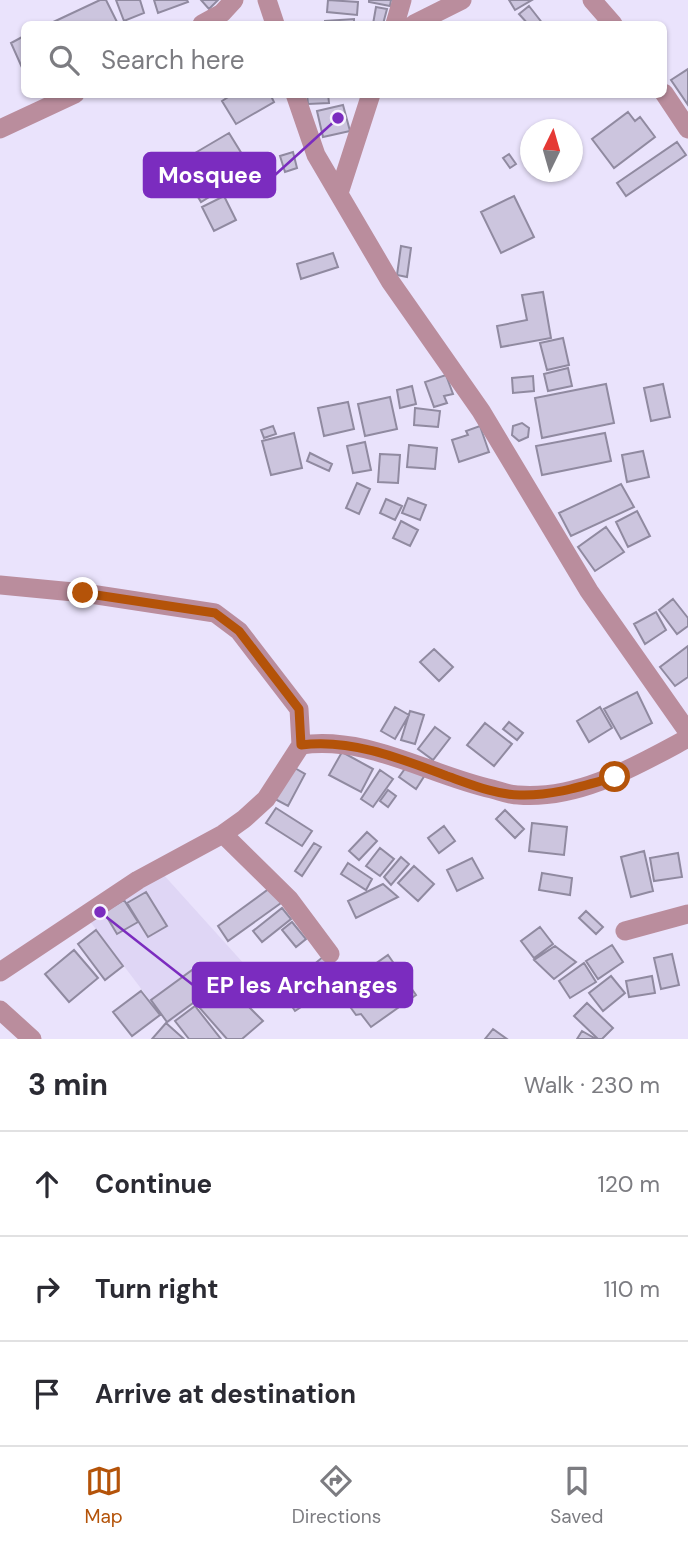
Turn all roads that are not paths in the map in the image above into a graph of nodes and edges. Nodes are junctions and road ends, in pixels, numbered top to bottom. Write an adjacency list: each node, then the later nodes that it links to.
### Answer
1 (234, 0): 6 (street)
2 (267, 0): 7 (street)
3 (402, 0): 8 (street)
4 (462, 0): 9 (street)
5 (592, 0): 10 (street)
6 (207, 21)
7 (274, 21)
8 (396, 21)
9 (420, 21)
10 (610, 21)
11 (66, 98): 15 (street)
12 (296, 98): 17 (street)
13 (371, 98): 17 (street)
14 (666, 98): 16 (street)
15 (0, 129)
16 (688, 129)
17 (339, 193): 19 (street)
18 (0, 585): 21 (street)
19 (688, 732)
20 (688, 738): 21 (street)
21 (301, 745): 22 (street)
22 (223, 834): 25 (street); 26 (street)
23 (688, 914): 24 (street)
24 (625, 931)
25 (330, 954)
26 (0, 972)
27 (0, 1010): 28 (street)
28 (32, 1039)

